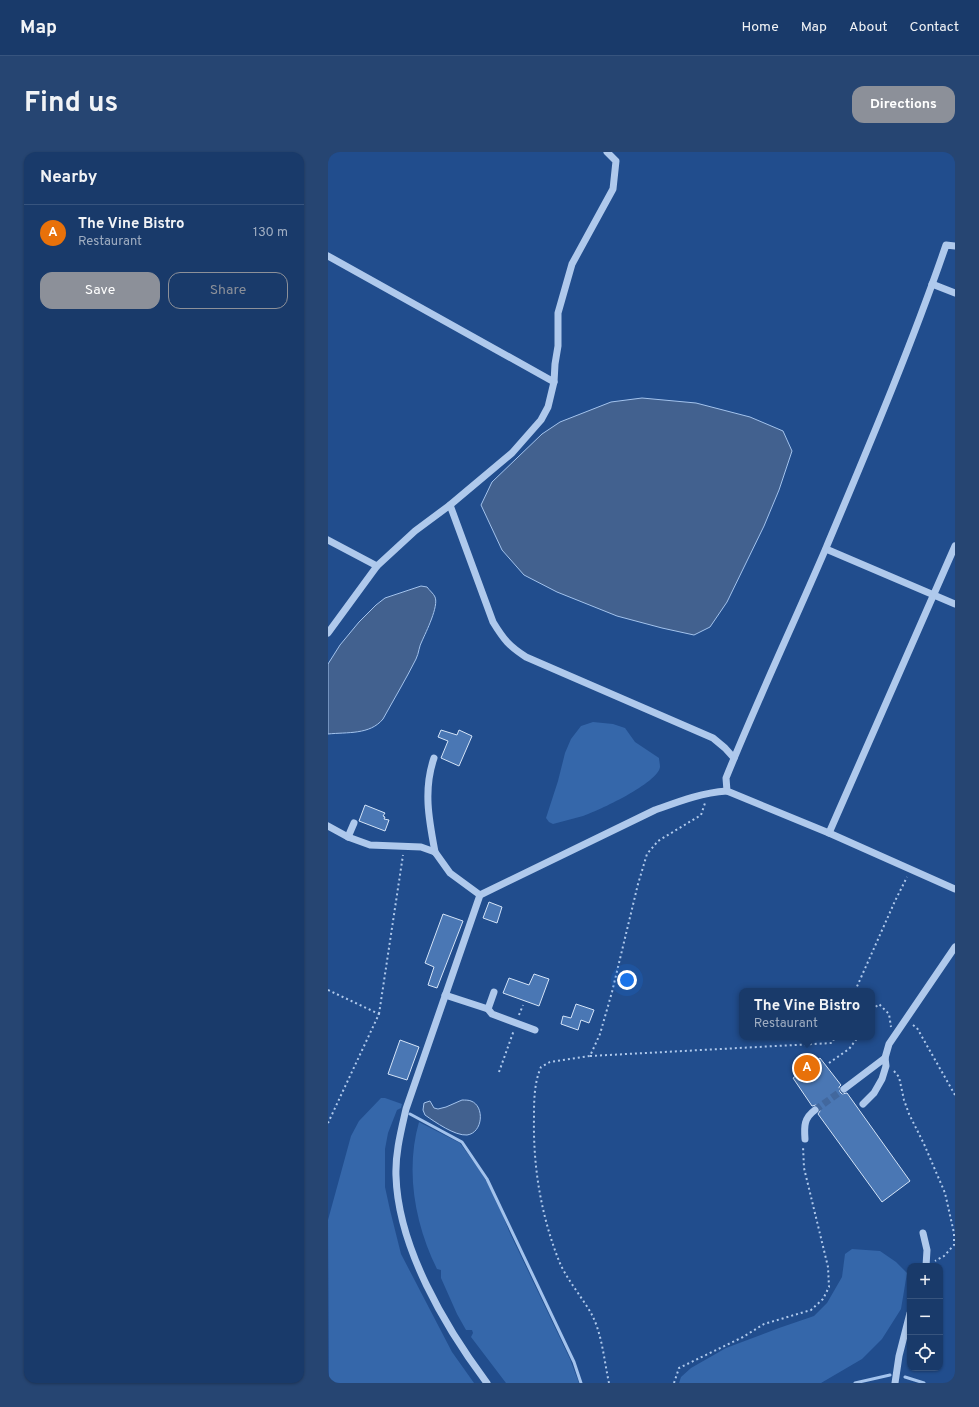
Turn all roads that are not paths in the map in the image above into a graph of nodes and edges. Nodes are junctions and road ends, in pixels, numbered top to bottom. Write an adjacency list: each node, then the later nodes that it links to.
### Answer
1 (607, 152): 6 (street)
2 (955, 246): 4 (street)
3 (328, 256): 6 (street)
4 (932, 284): 5 (street); 10 (street)
5 (955, 293)
6 (554, 382): 7 (street)
7 (450, 505): 11 (street); 16 (street)
8 (328, 540): 11 (street)
9 (955, 546): 12 (street)
10 (826, 548): 12 (street); 16 (street)
11 (377, 566): 14 (street)
12 (934, 595): 13 (street); 20 (street)
13 (955, 604)
14 (328, 633)
15 (434, 758): 22 (street)
16 (734, 758): 17 (street)
17 (727, 791): 20 (street); 24 (street)
18 (354, 823): 21 (street)
19 (328, 826): 21 (street)
20 (829, 833): 23 (street)
21 (348, 837): 22 (street)
22 (435, 852): 24 (street)
23 (955, 889)
24 (480, 895): 27 (street)
25 (955, 947): 30 (street)
26 (494, 992): 28 (street)
27 (445, 995): 28 (street); 38 (street)
28 (488, 1009): 29 (street)
29 (535, 1030)
30 (885, 1058): 31 (street); 32 (street)
31 (844, 1089)
32 (863, 1104)
33 (816, 1110): 34 (street)
34 (805, 1138)
35 (923, 1233): 36 (street)
36 (926, 1263)
37 (907, 1324): 39 (street)
38 (487, 1383)
39 (895, 1383)

